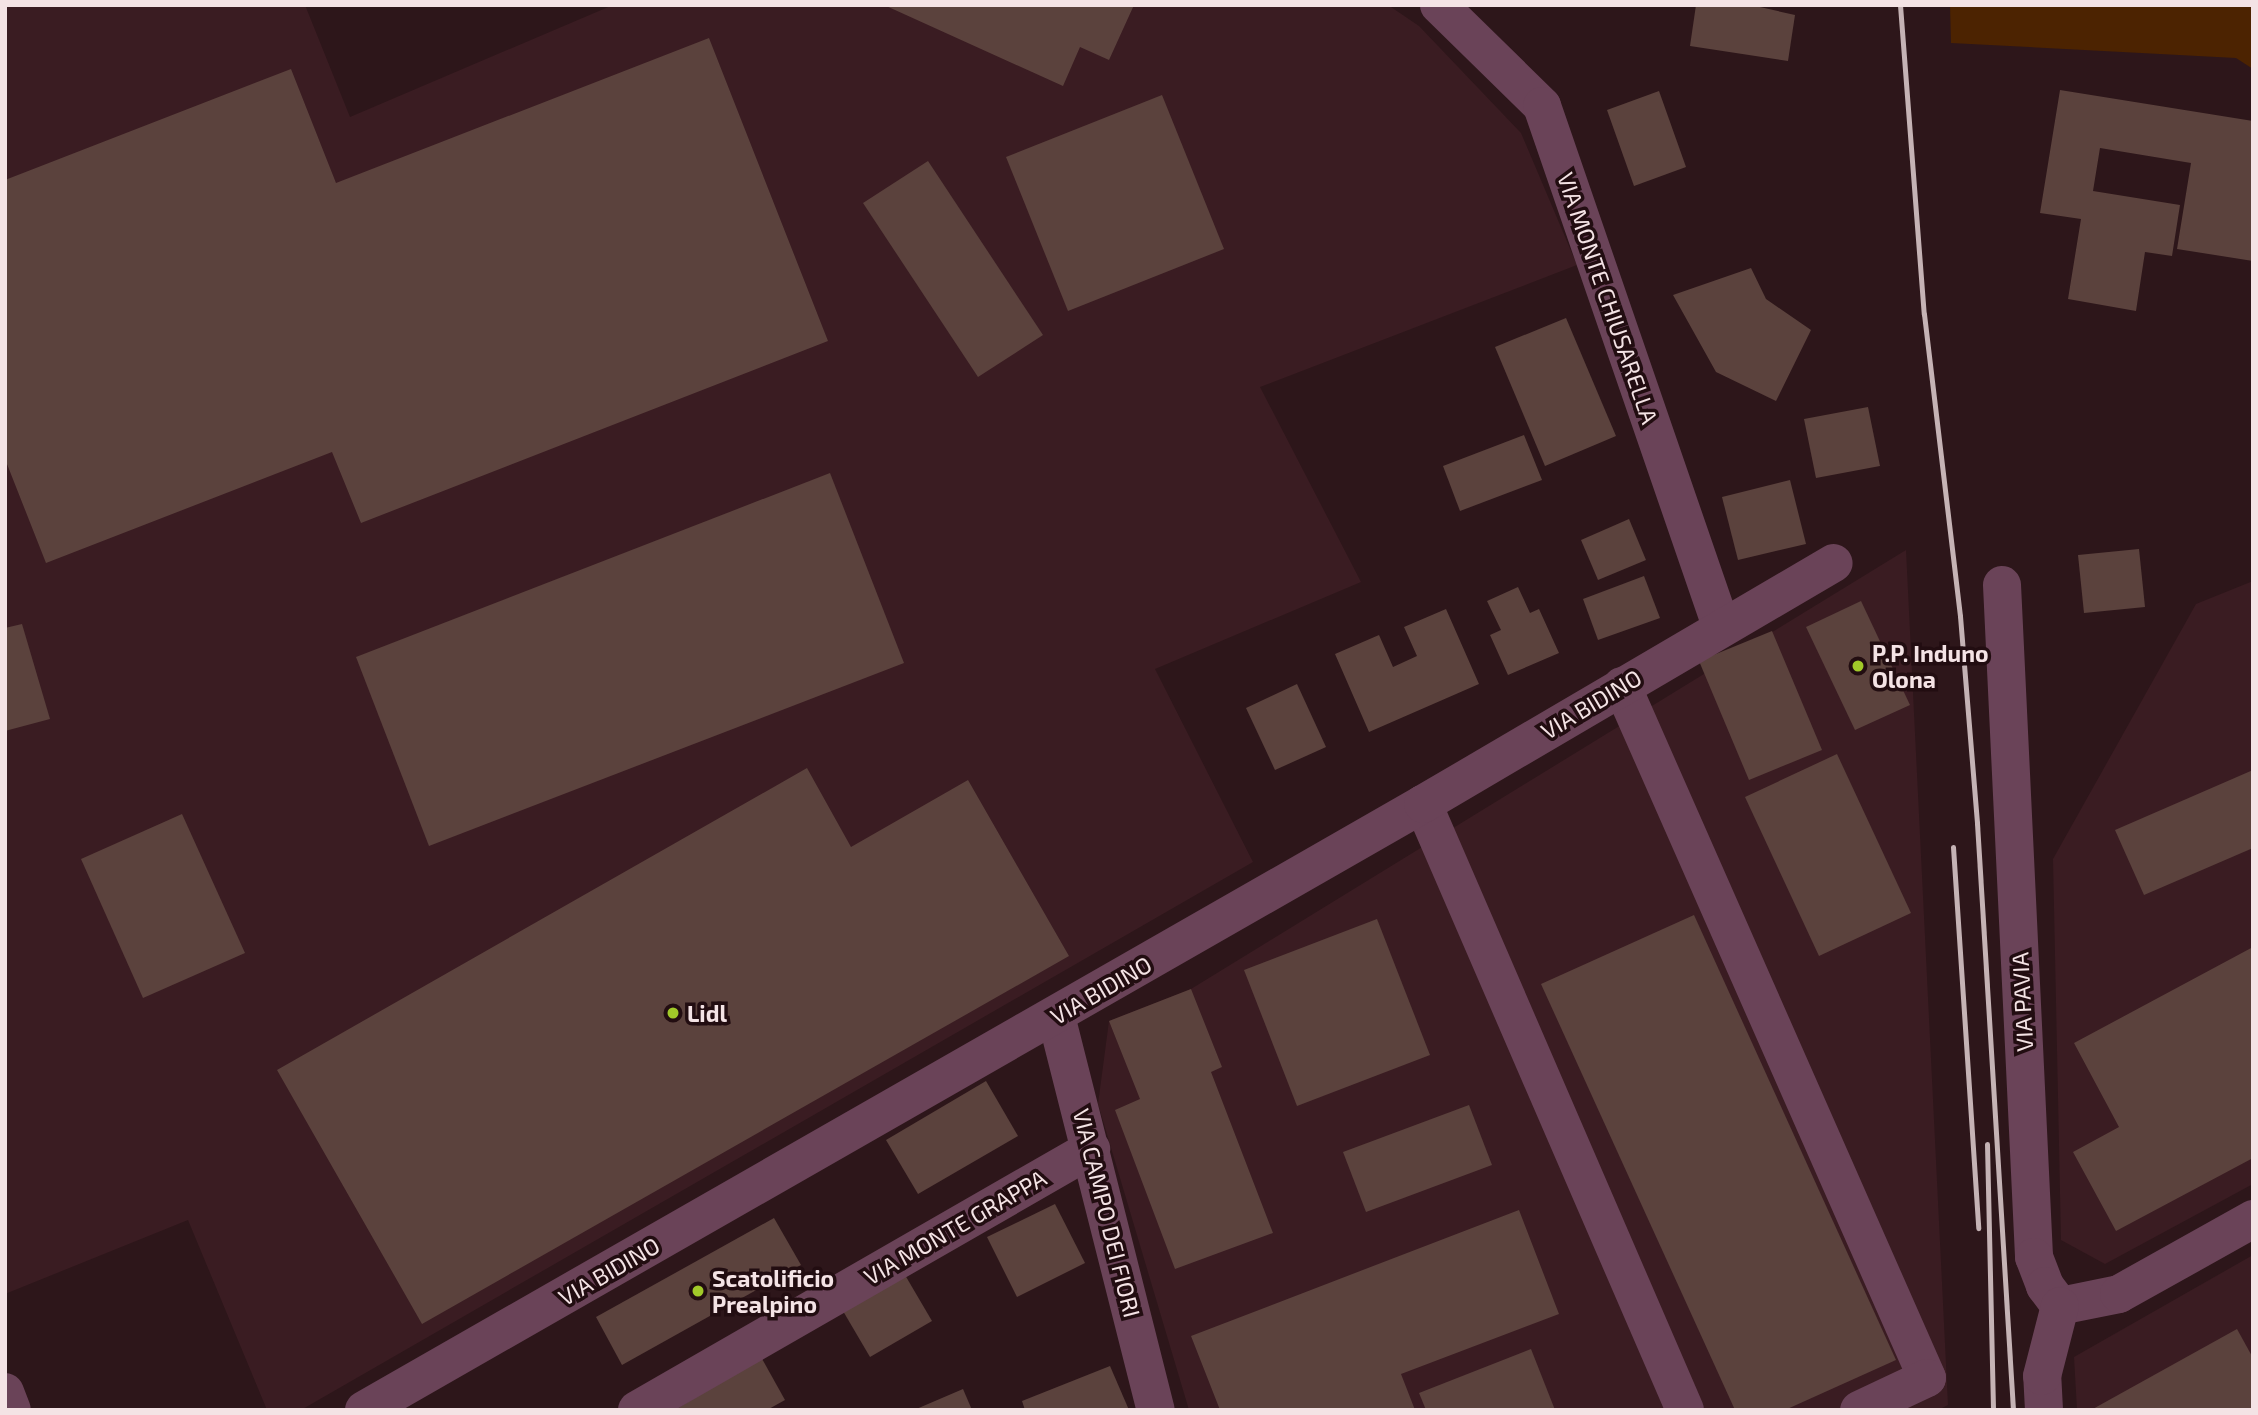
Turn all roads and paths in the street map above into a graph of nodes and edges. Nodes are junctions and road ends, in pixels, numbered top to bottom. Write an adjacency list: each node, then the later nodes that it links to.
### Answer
1 (1439, 5): 4 (street, VIA MONTE CHIUSARELLA)
2 (1834, 563): 4 (street, VIA BIDINO)
3 (2002, 585): 10 (street, VIA PAVIA)
4 (1721, 626): 5 (street, VIA BIDINO)
5 (1622, 686): 6 (street, VIA BIDINO); 17 (street)
6 (1423, 804): 7 (street, VIA BIDINO); 16 (street)
7 (1056, 1016): 8 (street, VIA CAMPO DEI FIORI); 13 (street, VIA BIDINO)
8 (1091, 1149): 14 (street, VIA MONTE GRAPPA); 15 (street, VIA CAMPO DEI FIORI)
9 (2253, 1219): 10 (street)
10 (2060, 1306): 18 (street)
11 (5, 1392): 12 (street)
12 (12, 1410)
13 (364, 1410)
14 (637, 1410)
15 (1157, 1410)
16 (1685, 1410)
17 (1859, 1410)
18 (2044, 1410)

